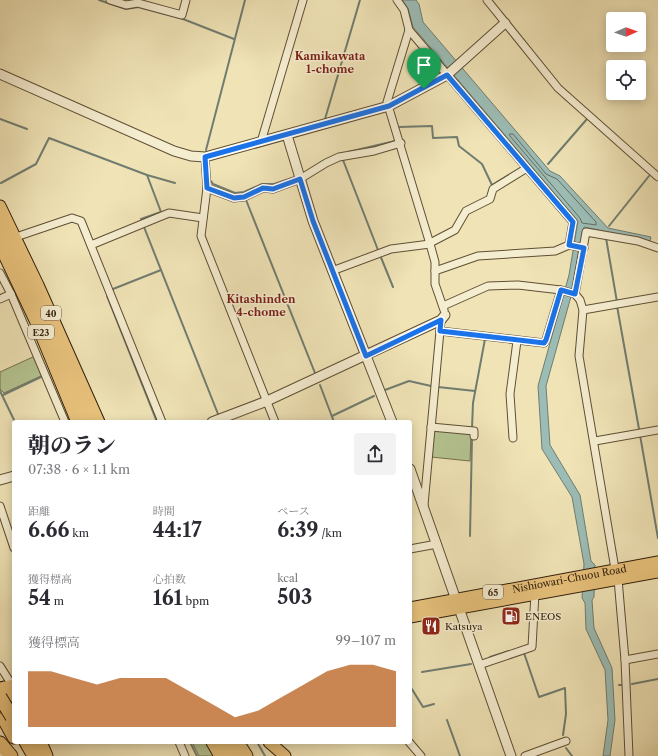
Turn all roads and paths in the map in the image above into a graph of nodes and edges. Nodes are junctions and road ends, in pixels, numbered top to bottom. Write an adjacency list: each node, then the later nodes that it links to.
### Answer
1 (110, 0): 2 (street)
2 (186, 0)
3 (303, 0): 12 (street)
4 (396, 0): 7 (street)
5 (487, 0): 6 (street)
6 (505, 23): 9 (street); 16 (street)
7 (409, 30): 9 (street); 10 (street)
8 (0, 74): 14 (street)
9 (448, 74): 10 (street); 15 (street)
10 (389, 106): 11 (street); 13 (street)
11 (287, 135): 12 (street); 17 (street)
12 (262, 142): 14 (street)
13 (401, 143): 17 (street); 24 (street)
14 (205, 157): 18 (street)
15 (527, 168): 24 (street); 26 (street)
16 (658, 177)
17 (300, 179): 18 (street); 29 (street)
18 (207, 188): 20 (street)
19 (0, 206): 22 (main road, 40)
20 (203, 218): 25 (street); 42 (street)
21 (0, 222): 45 (highway, E23)
22 (16, 237): 25 (street); 46 (main road, 40)
23 (0, 244): 44 (highway, E23)
24 (430, 244): 29 (street); 30 (street)
25 (91, 245): 47 (street)
26 (569, 245): 27 (street); 30 (street)
27 (584, 248): 28 (street); 34 (street)
28 (658, 248)
29 (332, 271): 41 (street)
30 (435, 271): 38 (street)
31 (0, 273): 33 (street)
32 (562, 290): 34 (street); 38 (street); 40 (street)
33 (11, 294): 36 (street); 43 (street)
34 (574, 294): 37 (street)
35 (658, 297): 37 (street)
36 (0, 299)
37 (583, 310): 55 (street)
38 (443, 314): 39 (street); 41 (street)
39 (440, 331): 40 (street); 51 (street)
40 (518, 341): 54 (street)
41 (366, 356): 42 (street); 50 (street)
42 (267, 401): 48 (street); 49 (street)
43 (64, 420)
44 (77, 420)
45 (87, 420)
46 (98, 420)
47 (161, 420)
48 (217, 420)
49 (274, 420)
50 (391, 420)
51 (431, 426): 53 (street); 59 (street)
52 (658, 430): 55 (street)
53 (474, 436)
54 (513, 438)
55 (595, 441): 66 (street)
56 (412, 474): 59 (street)
57 (12, 477): 58 (street)
58 (0, 480)
59 (424, 505): 62 (street)
60 (0, 506): 61 (street)
61 (12, 542)
62 (437, 544): 63 (street); 69 (street)
63 (412, 549)
64 (658, 562): 66 (main road, Nishiowari-Chuou Road / 65)
65 (658, 572): 66 (main road, Nishiowari-Chuou Road / 65)
66 (617, 574): 67 (main road, Nishiowari-Chuou Road / 65); 73 (street)
67 (576, 581): 68 (main road, Nishiowari-Chuou Road / 65); 69 (main road, Nishiowari-Chuou Road / 65)
68 (535, 593): 69 (main road, Nishiowari-Chuou Road / 65); 74 (street)
69 (458, 603): 70 (main road, Nishiowari-Chuou Road / 65); 71 (main road, Nishiowari-Chuou Road / 65); 74 (street)
70 (412, 608)
71 (412, 615)
72 (658, 654): 73 (street)
73 (626, 660): 106 (street)
74 (480, 665): 104 (street)
75 (0, 666): 76 (street)
76 (12, 686)
77 (0, 688): 78 (main road)
78 (12, 688)
79 (12, 689): 80 (main road)
80 (0, 697): 81 (highway, bridge)
81 (7, 716): 82 (highway)
82 (12, 731)
83 (566, 741): 105 (street)
84 (0, 743): 94 (highway)
85 (18, 744): 95 (highway)
86 (27, 744): 96 (highway)
87 (41, 744): 97 (highway)
88 (180, 744): 98 (street)
89 (214, 744): 99 (highway)
90 (227, 744): 100 (highway)
91 (238, 744): 101 (highway)
92 (271, 744): 102 (main road)
93 (411, 744): 103 (street)
94 (10, 756)
95 (25, 756)
96 (34, 756)
97 (46, 756)
98 (185, 756)
99 (220, 756)
100 (234, 756)
101 (246, 756)
102 (285, 756)
103 (421, 756)
104 (511, 756)
105 (525, 756)
106 (629, 756)

